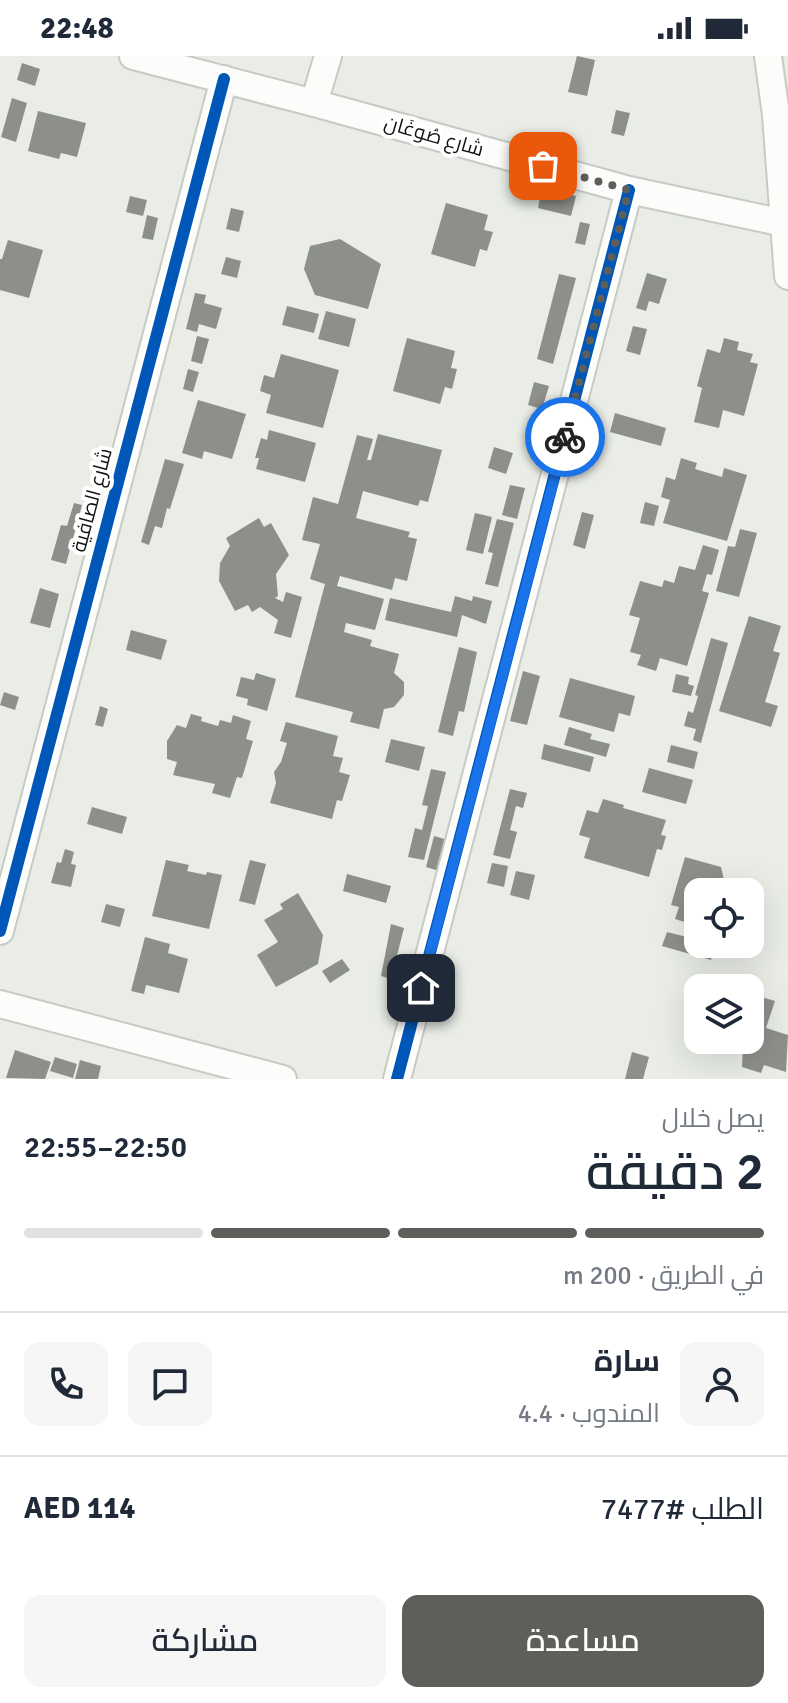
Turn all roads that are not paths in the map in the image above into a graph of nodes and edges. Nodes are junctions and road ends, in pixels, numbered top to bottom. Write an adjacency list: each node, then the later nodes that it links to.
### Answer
1 (133, 56): 4 (street, شارع صُوغَان)
2 (328, 56): 5 (street)
3 (768, 56): 7 (street)
4 (224, 79): 5 (street, شارع صُوغَان); 9 (street, شارع الصافية)
5 (314, 103): 6 (street, شارع صُوغَان)
6 (629, 190): 7 (street, شارع صُوغَان); 12 (street)
7 (784, 223): 8 (street)
8 (788, 276)
9 (0, 931)
10 (0, 1004): 11 (street)
11 (283, 1079)
12 (397, 1079)

